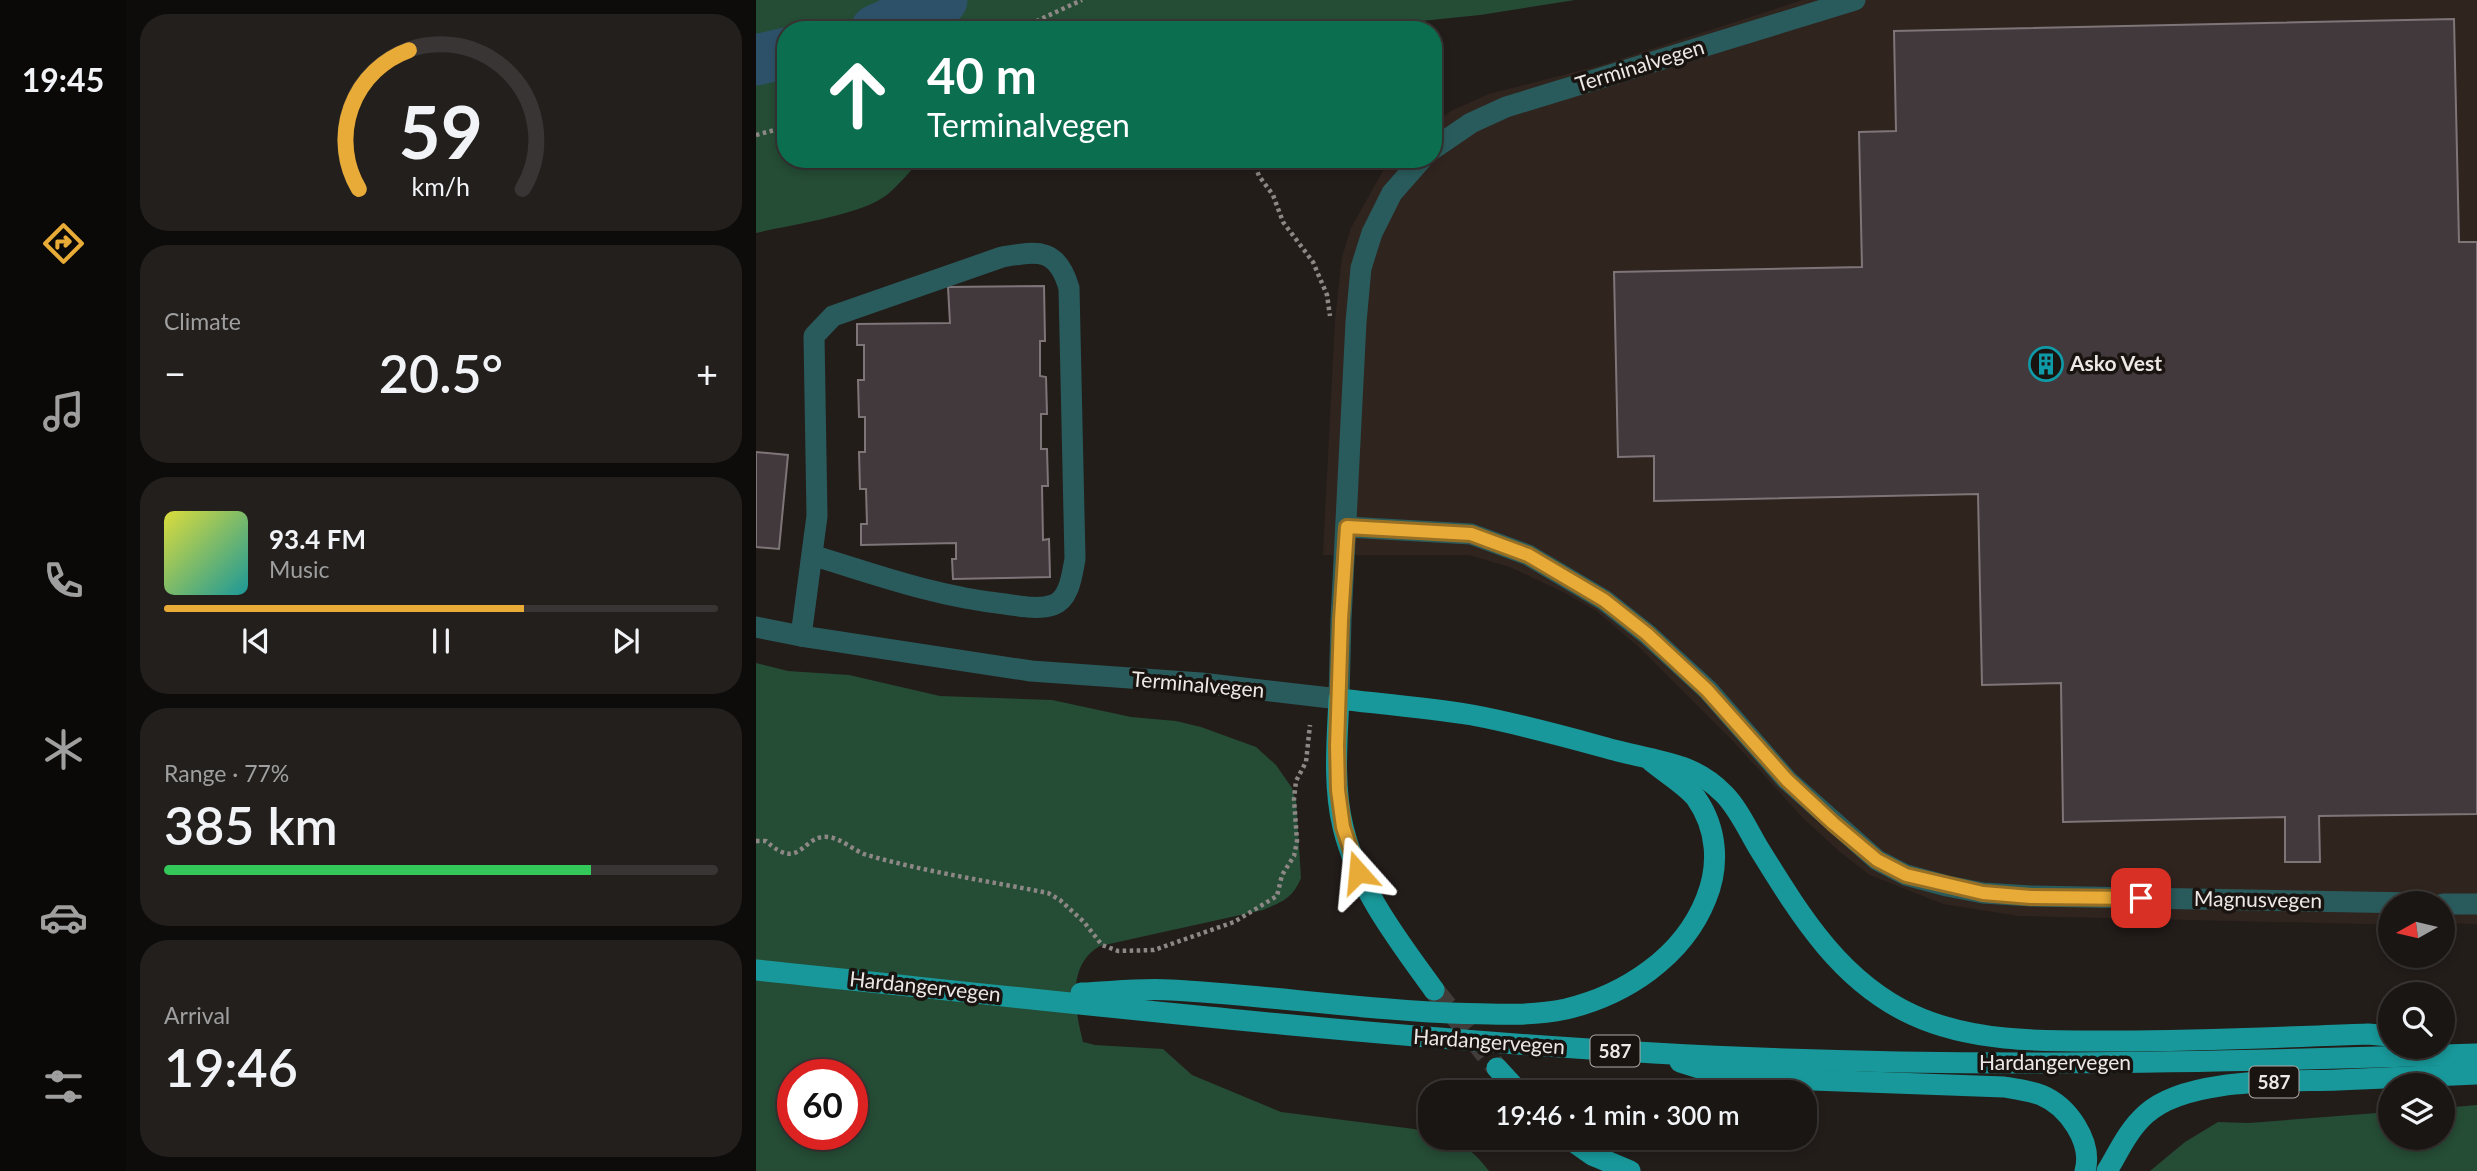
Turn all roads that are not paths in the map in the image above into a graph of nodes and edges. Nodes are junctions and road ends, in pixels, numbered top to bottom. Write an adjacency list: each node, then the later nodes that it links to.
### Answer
1 (1855, 0): 2 (lane, Terminalvegen)
2 (1442, 143)
3 (1414, 168): 4 (lane)
4 (1347, 527): 8 (lane); 10 (lane, Magnusvegen)
5 (812, 555): 5 (lane); 7 (lane)
6 (756, 627): 7 (lane, Terminalvegen)
7 (801, 635): 8 (lane, Terminalvegen)
8 (1339, 699): 9 (main road, 587); 14 (main road)
9 (1650, 760): 15 (main road, 587); 16 (main road, 587)
10 (2378, 902)
11 (2455, 904): 12 (lane)
12 (2477, 904)
13 (756, 970): 15 (main road, Hardangervegen / 587)
14 (1434, 990)
15 (1009, 995): 19 (main road, Hardangervegen / 587)
16 (2378, 1035)
17 (2455, 1047): 18 (main road, 587)
18 (2477, 1052): 19 (main road, Hardangervegen / 587)
19 (1654, 1054): 25 (main road, 587)
20 (1497, 1068): 22 (main road)
21 (2477, 1074): 26 (main road, 587)
22 (1508, 1080)
23 (1585, 1150): 24 (main road)
24 (1630, 1171)
25 (2085, 1171)
26 (2107, 1171)

